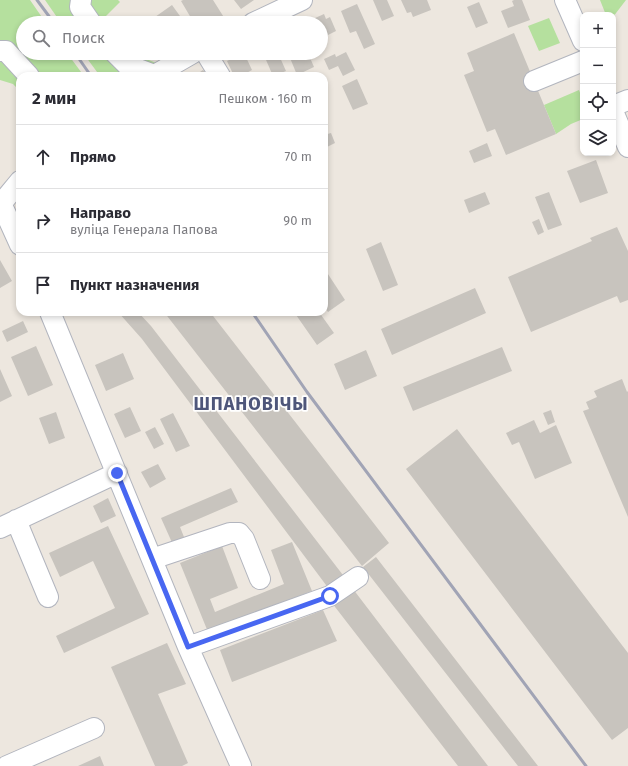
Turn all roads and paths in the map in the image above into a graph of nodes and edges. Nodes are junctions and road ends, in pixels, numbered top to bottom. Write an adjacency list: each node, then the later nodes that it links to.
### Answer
1 (302, 0): 5 (street)
2 (565, 0): 6 (street)
3 (79, 2): 4 (street)
4 (87, 16)
5 (268, 16)
6 (580, 34)
7 (2, 48): 12 (street)
8 (122, 60): 13 (street)
9 (181, 60): 14 (street)
10 (210, 60): 15 (street)
11 (580, 62): 16 (street)
12 (25, 72)
13 (144, 72)
14 (161, 72)
15 (218, 72)
16 (534, 81)
17 (628, 100): 18 (street)
18 (616, 105)
19 (616, 118): 20 (street)
20 (628, 148)
21 (16, 186): 22 (street)
22 (1, 204): 23 (street)
23 (16, 236)
24 (52, 316): 25 (street)
25 (117, 473): 26 (street); 27 (street)
26 (8, 524): 30 (street)
27 (152, 559): 29 (street); 31 (street)
28 (358, 577): 31 (street)
29 (260, 579)
30 (48, 597)
31 (188, 647): 34 (street)
32 (94, 728): 33 (street)
33 (7, 766)
34 (241, 766)

